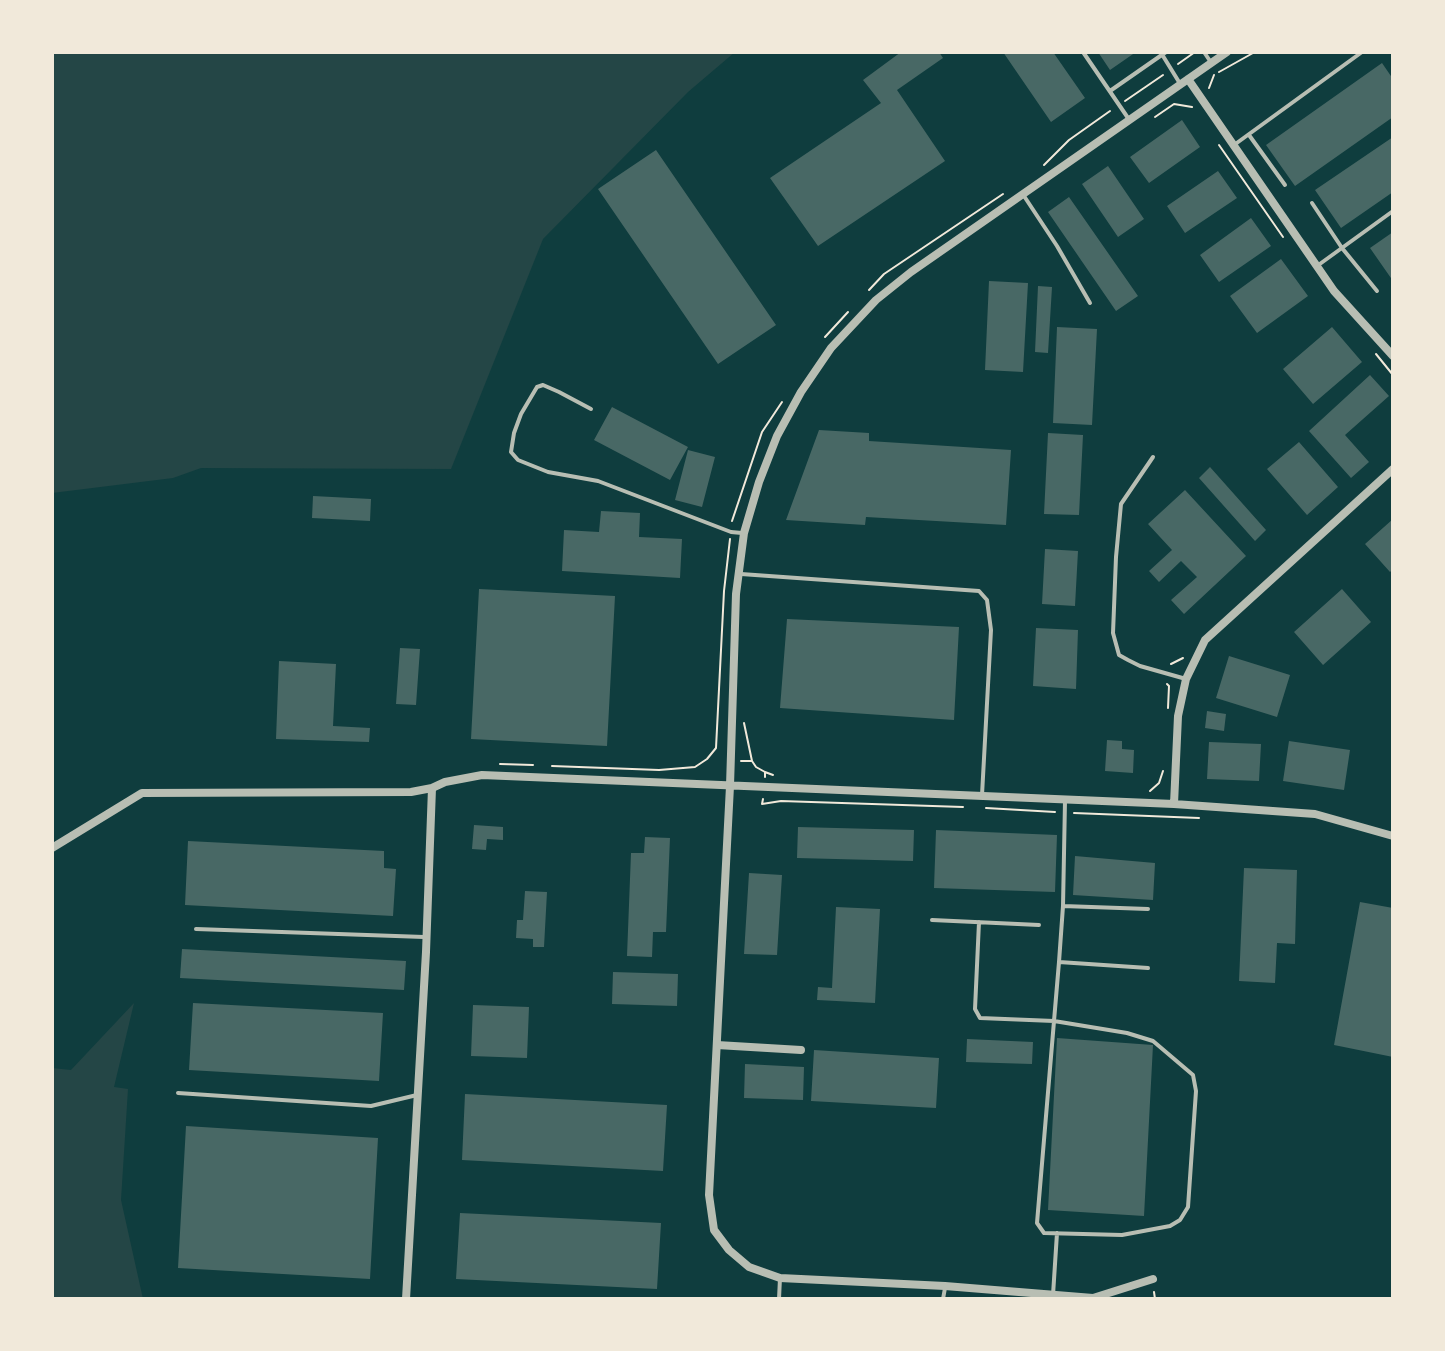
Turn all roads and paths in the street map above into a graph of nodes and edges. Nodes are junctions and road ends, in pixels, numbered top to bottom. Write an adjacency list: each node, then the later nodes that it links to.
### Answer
1 (1083, 52): 12 (lane)
2 (1195, 52): 10 (path)
3 (1204, 52): 9 (lane)
4 (1227, 52): 9 (street)
5 (1253, 52): 6 (path)
6 (1273, 52)
7 (1362, 52): 17 (lane)
8 (1164, 54): 10 (lane); 12 (lane)
9 (1211, 63): 11 (street)
10 (1171, 69): 11 (lane); 13 (path)
11 (1184, 82): 15 (street); 18 (street)
12 (1110, 91): 13 (lane)
13 (1120, 105): 15 (lane); 20 (path)
14 (1193, 107): 16 (path)
15 (1130, 120): 23 (street)
16 (1149, 121)
17 (1249, 134): 18 (lane); 21 (lane)
18 (1234, 145): 26 (street)
19 (1220, 146): 26 (path)
20 (1041, 167)
21 (1285, 185)
22 (1008, 190): 30 (path)
23 (1023, 195): 31 (lane); 40 (street)
24 (1312, 203): 27 (lane)
25 (1393, 211): 27 (lane)
26 (1292, 230): 28 (street)
27 (1342, 248): 28 (lane); 29 (lane)
28 (1317, 266): 34 (street)
29 (1377, 291)
30 (863, 296)
31 (1090, 303)
32 (852, 308): 33 (path)
33 (825, 336)
34 (1393, 356)
35 (786, 396): 39 (path)
36 (591, 409): 39 (lane)
37 (1153, 457): 43 (lane)
38 (1393, 469): 44 (street)
39 (731, 532): 40 (lane); 49 (path)
40 (744, 533): 41 (street)
41 (739, 574): 54 (street); 57 (lane)
42 (1187, 651): 43 (path)
43 (1159, 671): 44 (lane); 45 (path)
44 (1186, 679): 59 (street)
45 (1167, 714)
46 (744, 724): 47 (path)
47 (752, 761)
48 (533, 765): 52 (path)
49 (548, 766)
50 (1164, 769): 56 (path)
51 (765, 772): 53 (path)
52 (488, 776): 54 (street); 55 (street)
53 (778, 777)
54 (730, 786): 57 (street); 72 (street)
55 (432, 788): 61 (street); 68 (street)
56 (1145, 793)
57 (982, 798): 58 (street)
58 (1065, 801): 59 (street); 62 (lane)
59 (1174, 804): 60 (street)
60 (1393, 836)
61 (52, 848)
62 (1063, 906): 63 (lane); 69 (lane)
63 (1148, 909)
64 (932, 920): 65 (lane)
65 (979, 922): 66 (lane); 71 (lane)
66 (1039, 925)
67 (196, 929): 68 (lane)
68 (427, 937): 75 (street)
69 (1059, 962): 70 (lane); 71 (lane)
70 (1148, 968)
71 (1054, 1021): 76 (lane); 76 (lane)
72 (717, 1045): 73 (street); 77 (street)
73 (801, 1050)
74 (178, 1093): 75 (lane)
75 (417, 1095): 81 (street)
76 (1057, 1233): 80 (lane)
77 (780, 1278): 79 (street); 82 (lane)
78 (1153, 1279): 80 (street)
79 (945, 1286): 80 (street); 83 (lane)
80 (1053, 1295)
81 (406, 1299)
82 (779, 1299)
83 (943, 1299)

